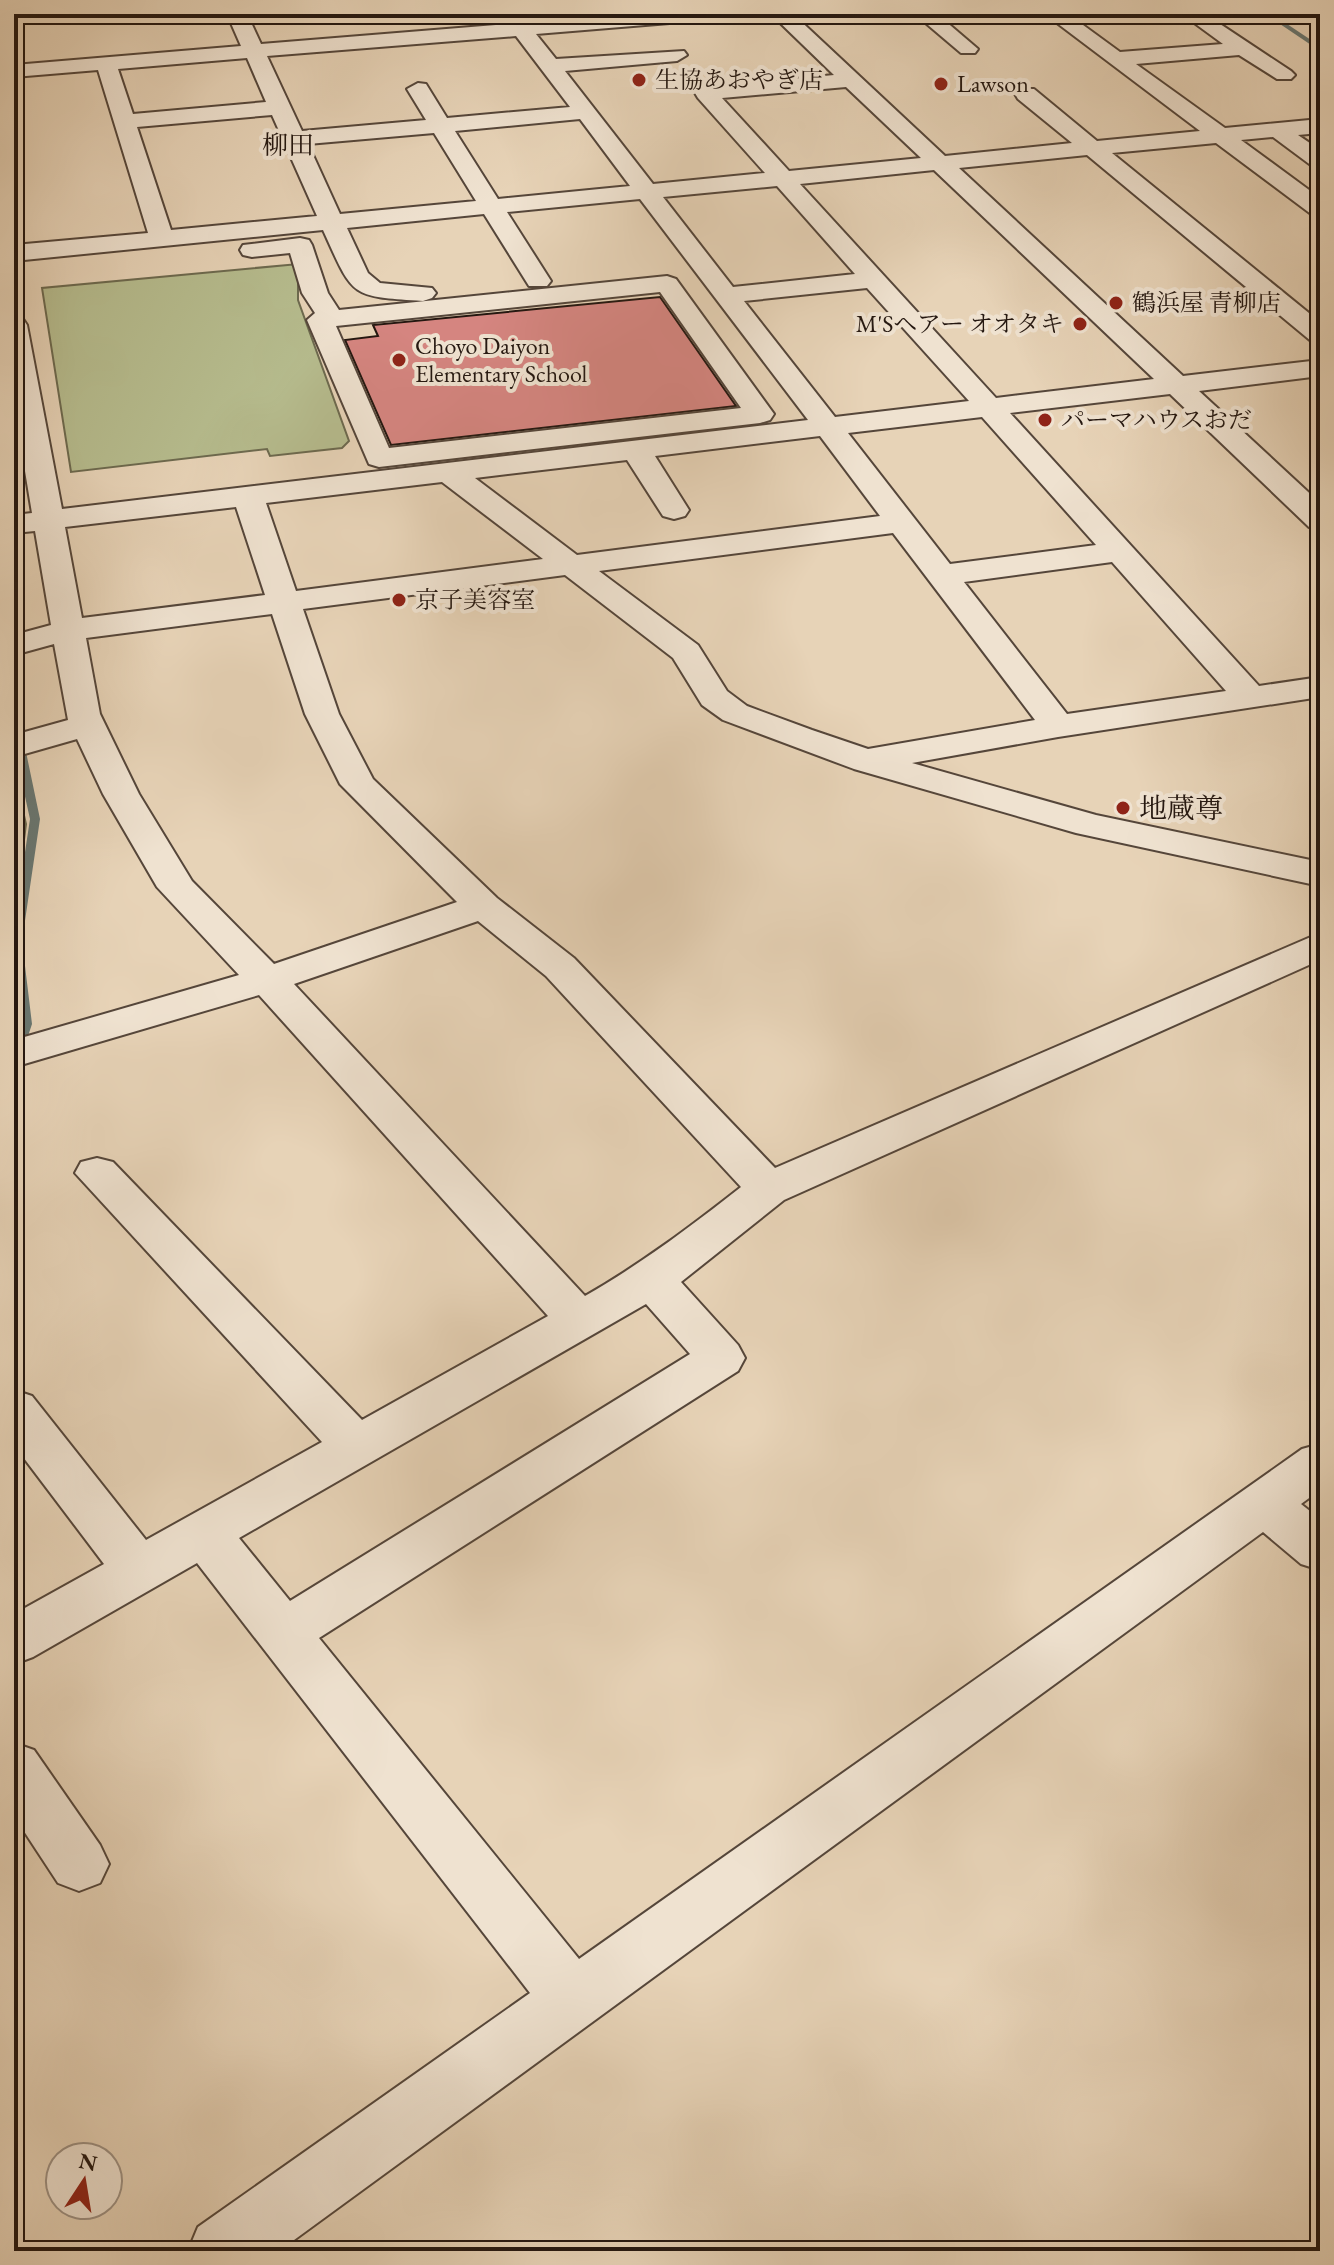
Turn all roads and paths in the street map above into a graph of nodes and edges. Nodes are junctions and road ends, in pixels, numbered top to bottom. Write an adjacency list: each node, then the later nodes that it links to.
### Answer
1 (237, 14): 11 (street)
2 (706, 14): 7 (street)
3 (781, 14): 17 (street)
4 (925, 14): 10 (street)
5 (1055, 14): 12 (street)
6 (1192, 14): 9 (street)
7 (640, 17): 8 (street); 14 (street)
8 (516, 22): 11 (street); 14 (street)
9 (1243, 48): 12 (street); 16 (street)
10 (968, 49)
11 (254, 51): 13 (street); 20 (street)
12 (1116, 59): 26 (street)
13 (106, 63): 15 (street); 22 (street)
14 (551, 66): 21 (street)
15 (14, 71)
16 (1284, 75)
17 (852, 80): 30 (street); 31 (street)
18 (418, 89): 23 (street)
19 (1026, 94): 28 (street)
20 (278, 108): 22 (street); 27 (street)
21 (587, 112): 23 (street); 32 (street)
22 (124, 121): 37 (street)
23 (441, 125): 27 (street); 33 (street)
24 (1320, 126): 25 (street)
25 (1277, 130): 26 (street); 29 (street)
26 (1220, 136): 28 (street); 34 (street)
27 (293, 139): 35 (street)
28 (1092, 148): 30 (street); 47 (street)
29 (1320, 161)
30 (940, 163): 31 (street); 49 (street)
31 (784, 178): 32 (street); 42 (street)
32 (648, 191): 33 (street); 40 (street)
33 (491, 207): 35 (street); 43 (street)
34 (1320, 209)
35 (332, 222): 36 (street); 39 (street)
36 (188, 236): 37 (street); 41 (street)
37 (162, 239): 38 (street)
38 (14, 253)
39 (351, 262): 41 (street); 43 (street)
40 (704, 263): 43 (street); 44 (street)
41 (309, 266): 45 (street)
42 (876, 279): 44 (street); 50 (street)
43 (538, 281)
44 (728, 295): 51 (street)
45 (332, 319): 52 (street); 54 (street)
46 (14, 325): 60 (street)
47 (1320, 335)
48 (1320, 368): 49 (street)
49 (1175, 384): 50 (street); 59 (street)
50 (991, 406): 51 (street); 62 (street)
51 (830, 426): 52 (street); 61 (street)
52 (735, 427): 53 (street); 55 (street)
53 (636, 450): 55 (street); 58 (street)
54 (376, 453): 55 (street); 56 (street)
55 (434, 466): 57 (street); 63 (street)
56 (175, 476)
57 (248, 496): 60 (street); 65 (street)
58 (674, 510)
59 (1320, 520)
60 (31, 522): 66 (street)
61 (904, 522): 63 (street); 64 (street)
62 (1118, 552): 64 (street); 69 (street)
63 (574, 566): 65 (street); 73 (street)
64 (943, 575): 71 (street)
65 (284, 602): 66 (street); 75 (street)
66 (69, 630): 67 (street); 70 (street)
67 (14, 645)
68 (1320, 687): 69 (street)
69 (1250, 697): 71 (street)
70 (86, 726): 72 (street); 77 (street)
71 (1058, 726): 73 (street)
72 (14, 746)
73 (867, 761): 74 (street)
74 (1320, 874)
75 (483, 906): 77 (street); 80 (street)
76 (1320, 945): 80 (street)
77 (267, 980): 78 (street); 82 (street)
78 (14, 1054)
79 (97, 1173): 84 (street)
80 (768, 1189): 81 (street)
81 (652, 1279): 82 (street); 90 (street)
82 (580, 1321): 84 (street)
83 (14, 1409): 89 (street)
84 (357, 1447): 87 (street)
85 (1320, 1463): 86 (street)
86 (1264, 1503): 88 (street); 94 (street)
87 (204, 1533): 89 (street); 90 (street)
88 (1320, 1549)
89 (139, 1570): 91 (street)
90 (283, 1633): 94 (street)
91 (14, 1641)
92 (14, 1768): 93 (street)
93 (79, 1864)
94 (574, 2001): 95 (street)
95 (222, 2251)

